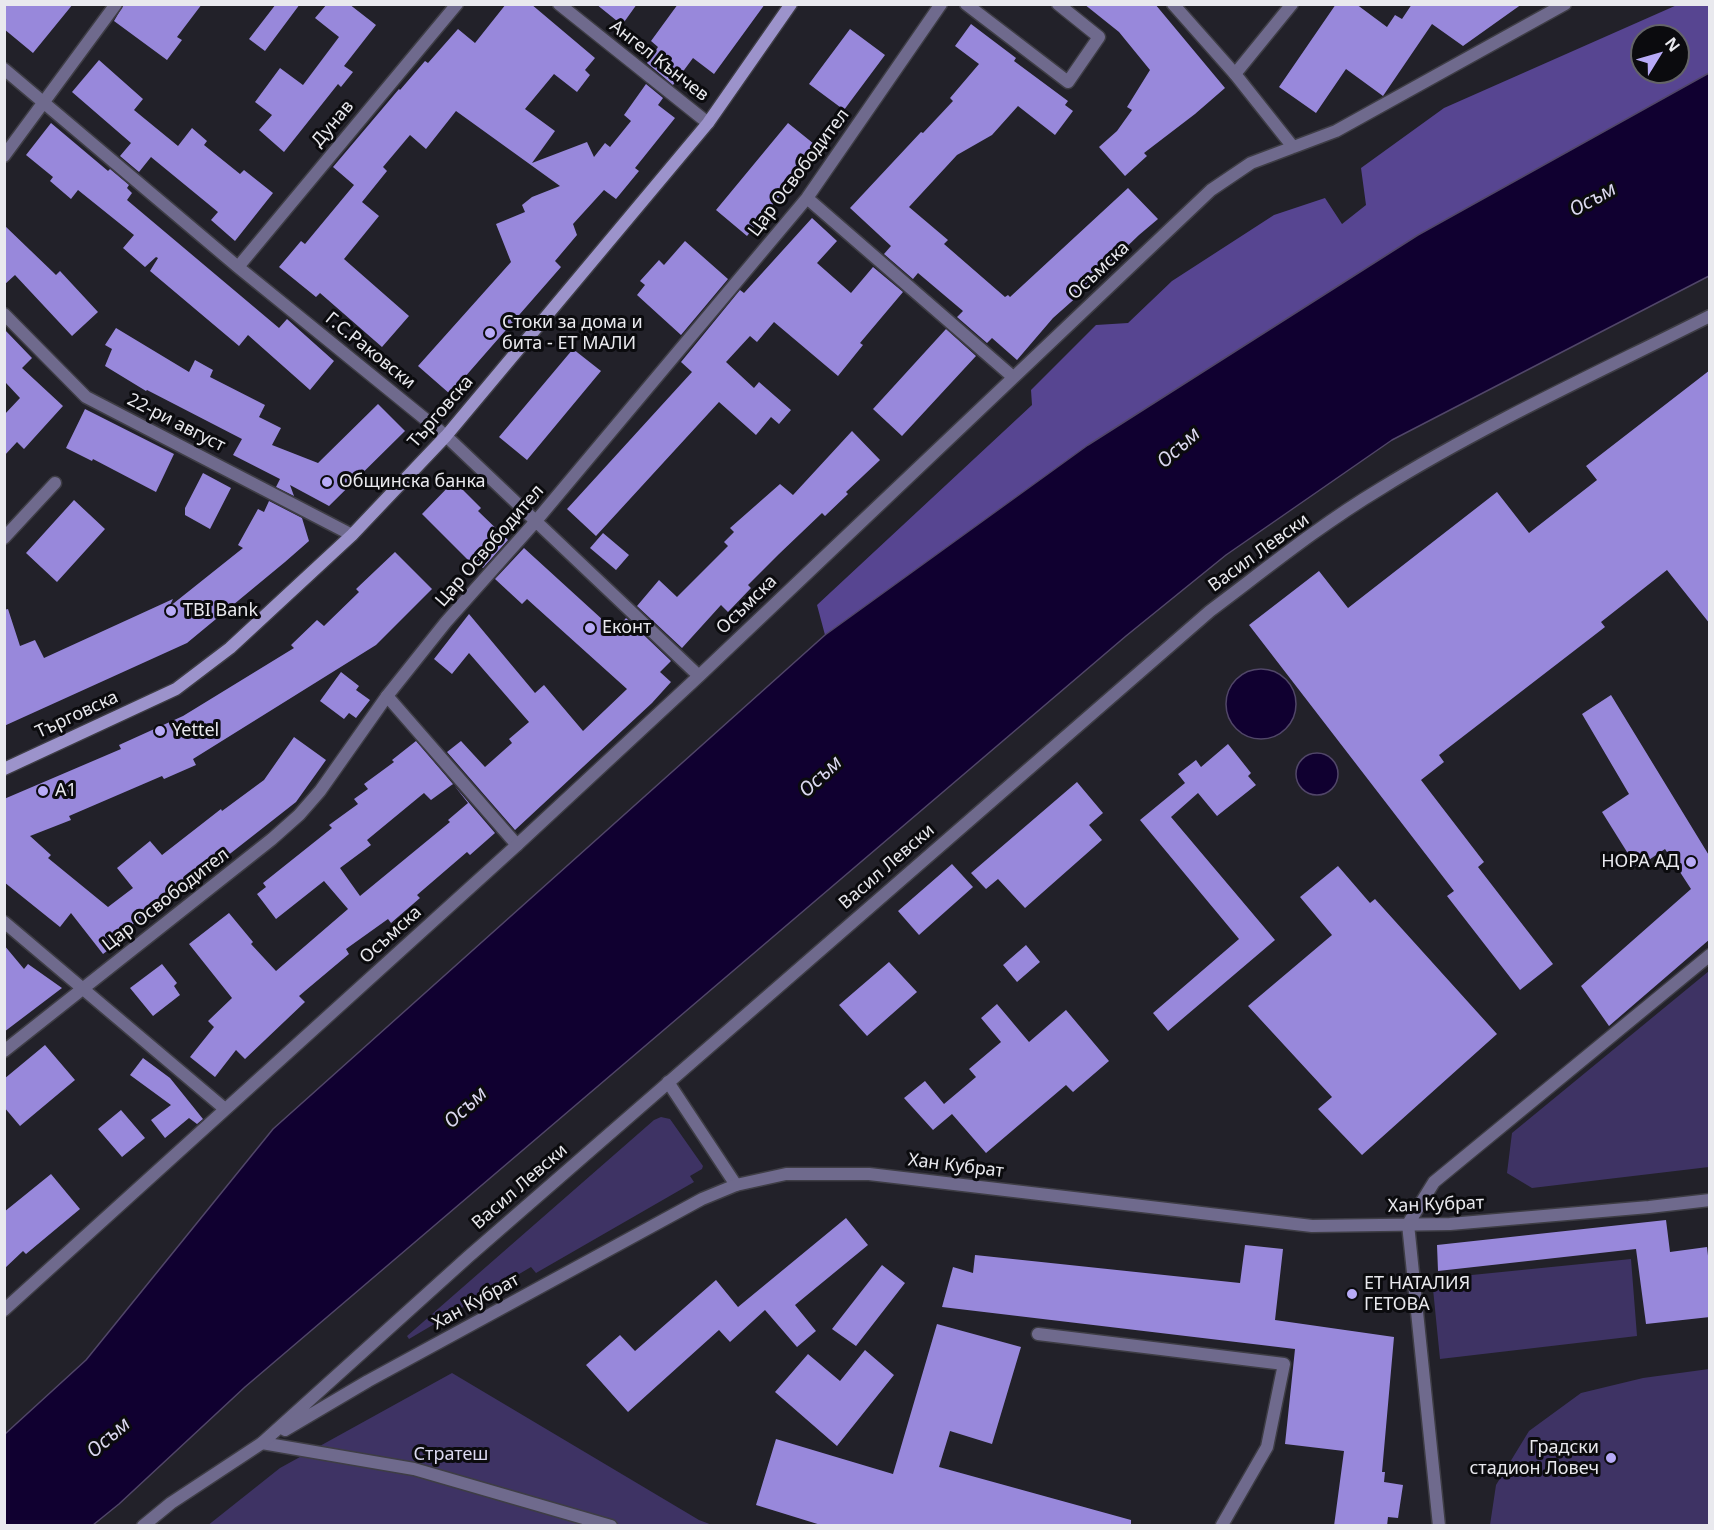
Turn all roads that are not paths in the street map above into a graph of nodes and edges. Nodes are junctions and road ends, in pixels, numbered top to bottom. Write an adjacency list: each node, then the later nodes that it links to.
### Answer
1 (116, 4): 13 (street)
2 (456, 4): 18 (street, Дунав)
3 (559, 4): 14 (street, Ангел Кънчев)
4 (791, 4): 14 (street, Търговска)
5 (941, 4): 17 (street, Цар Освободител)
6 (966, 4): 7 (street)
7 (1058, 4)
8 (1173, 4): 12 (street)
9 (1292, 4): 12 (street)
10 (1565, 4): 15 (street, Осъмска)
11 (4, 69): 13 (street, Г.С.Раковски)
12 (1235, 74): 15 (street)
13 (45, 103): 16 (street); 18 (street, Г.С.Раковски)
14 (708, 123): 22 (street, Търговска)
15 (1293, 147): 21 (street, Осъмска)
16 (4, 156)
17 (807, 198): 21 (street); 24 (street, Цар Освободител)
18 (238, 267): 22 (street, Г.С.Раковски)
19 (4, 314): 25 (street, 22-ри август)
20 (1710, 316): 35 (street, Васил Левски)
21 (1013, 377): 27 (street, Осъмска)
22 (446, 436): 24 (street, Г.С.Раковски); 25 (street, Търговска)
23 (55, 483): 26 (street)
24 (536, 521): 27 (street, Г.С.Раковски); 28 (street, Цар Освободител)
25 (352, 535): 29 (street, Търговска)
26 (4, 538)
27 (699, 676): 30 (street, Осъмска)
28 (387, 696): 30 (street); 33 (street, Цар Освободител)
29 (4, 769)
30 (518, 845): 36 (street, Осъмска)
31 (4, 922): 33 (street)
32 (1710, 955): 39 (street)
33 (84, 987): 34 (street, Цар Освободител); 36 (street)
34 (4, 1051)
35 (668, 1082): 37 (street); 42 (street, Васил Левски)
36 (225, 1109): 40 (street, Осъмска)
37 (736, 1185): 39 (street, Хан Кубрат); 42 (street, Хан Кубрат)
38 (1710, 1200): 39 (street, Хан Кубрат)
39 (1408, 1224): 46 (street)
40 (4, 1310)
41 (1038, 1334): 45 (street)
42 (262, 1443): 43 (street, Васил Левски); 44 (street)
43 (143, 1526)
44 (611, 1526)
45 (1224, 1526)
46 (1439, 1526)

